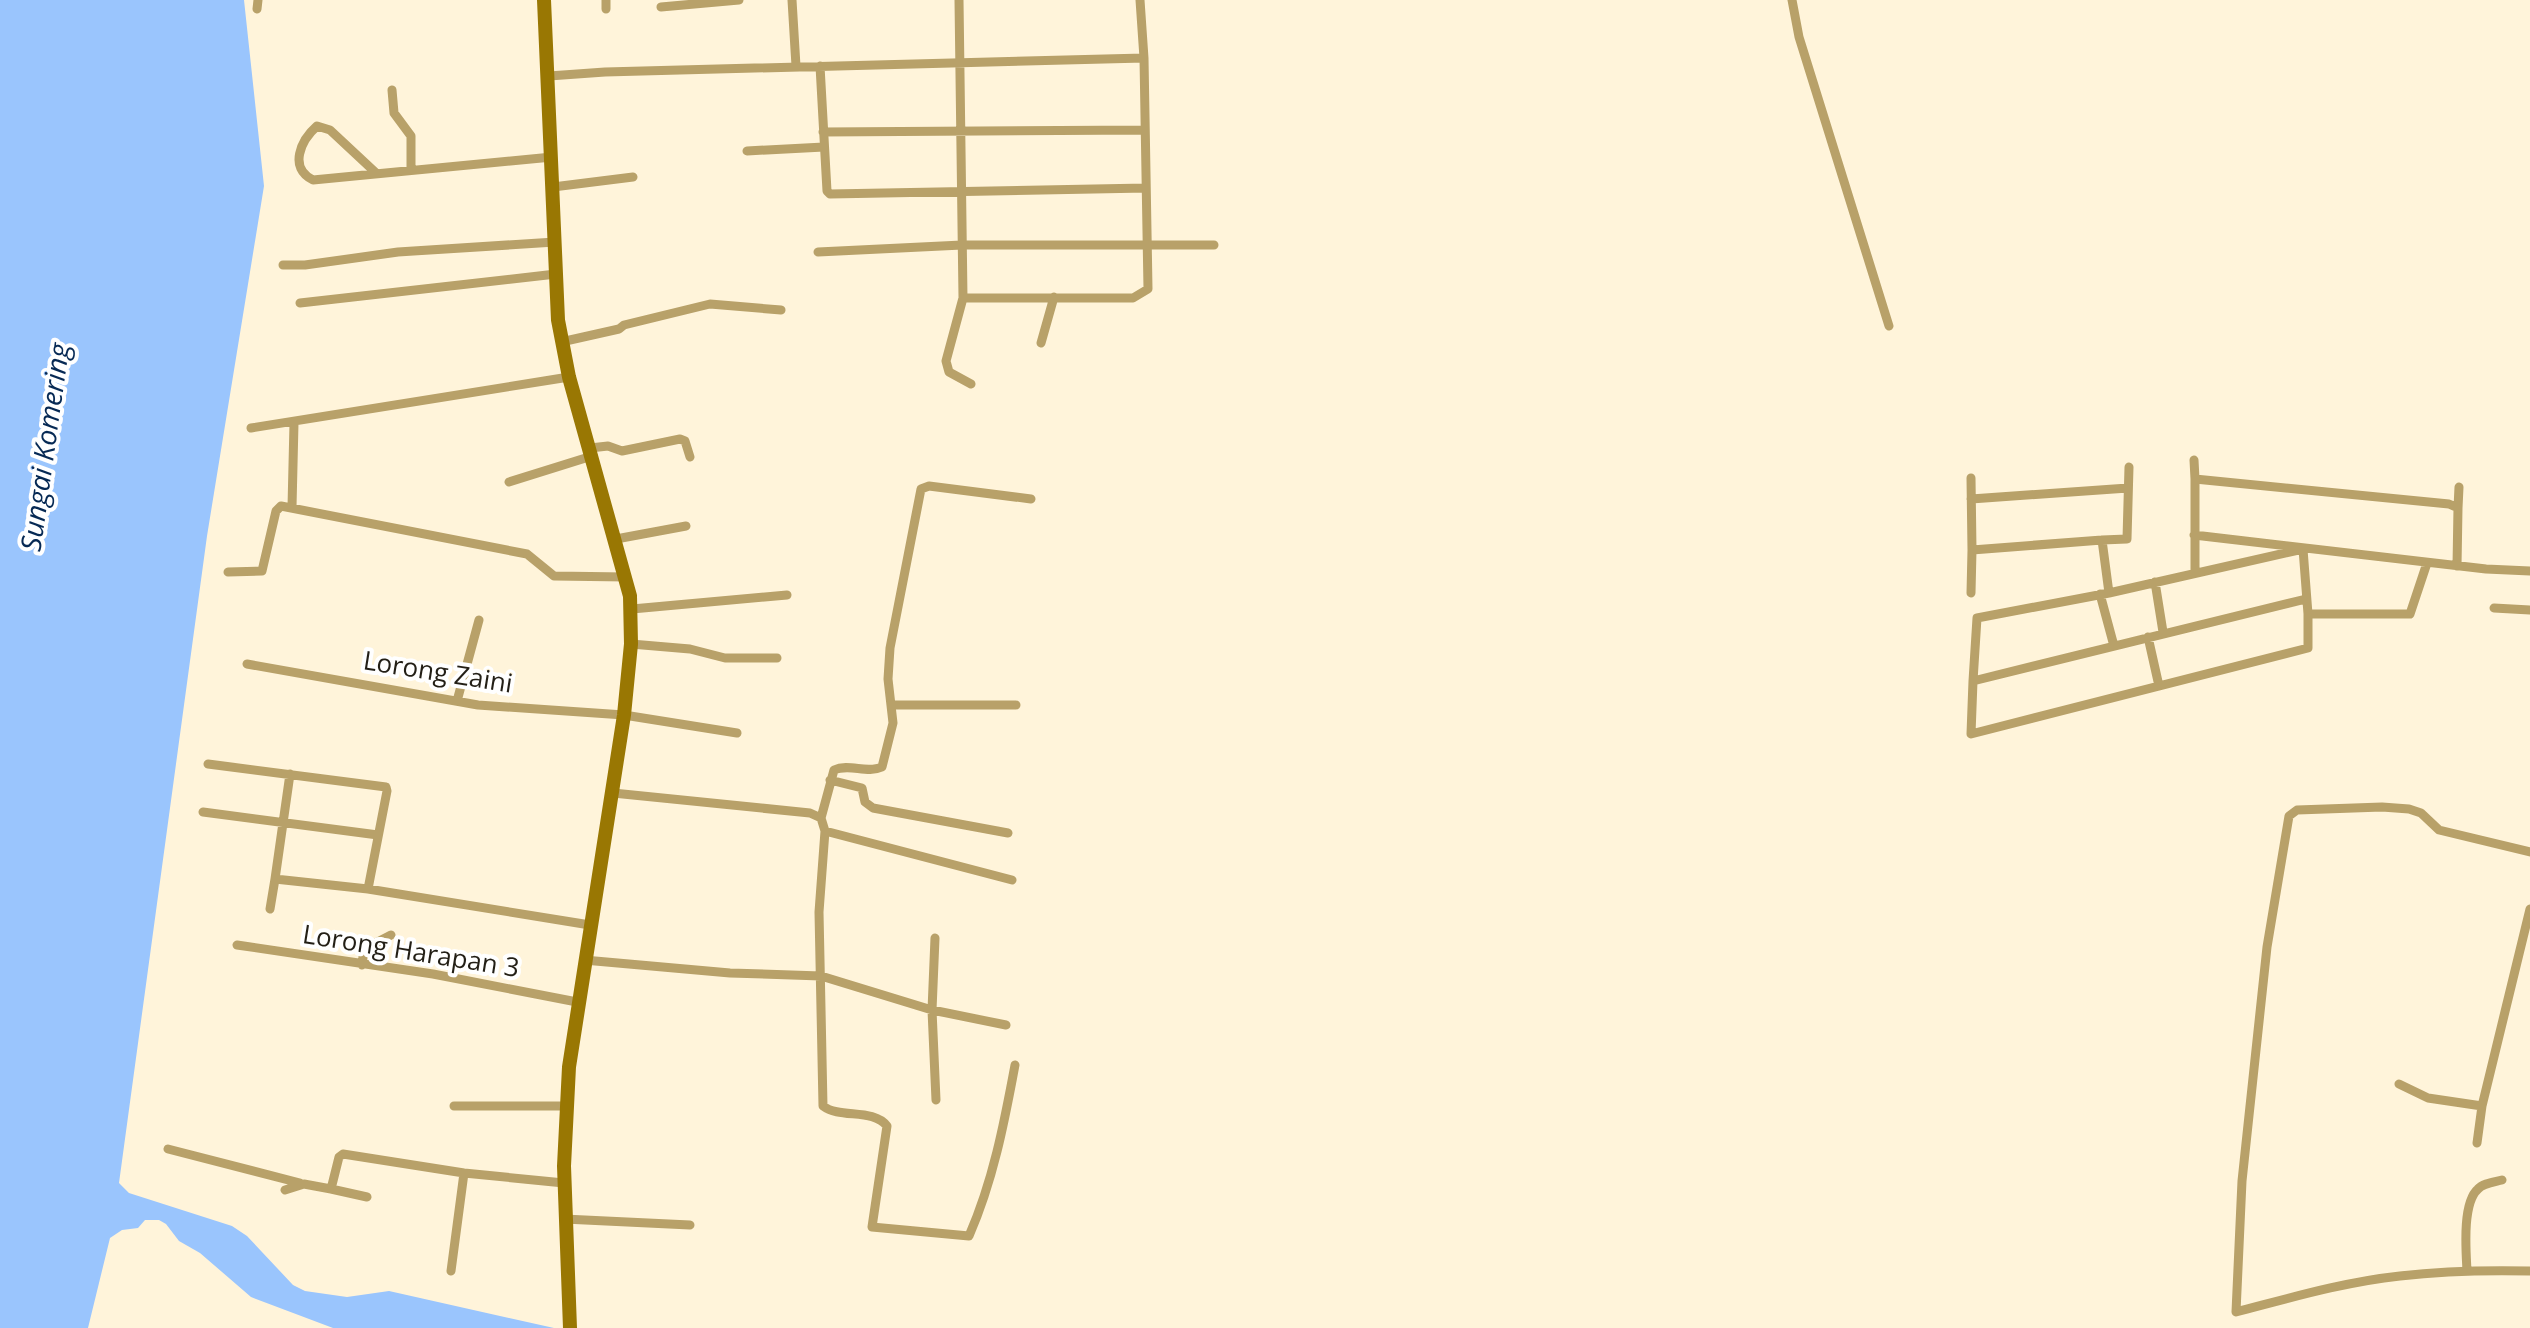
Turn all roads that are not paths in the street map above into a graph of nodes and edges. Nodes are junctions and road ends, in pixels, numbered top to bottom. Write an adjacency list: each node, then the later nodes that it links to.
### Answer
1 (544, 0): 13 (main road)
2 (739, 0): 7 (street)
3 (792, 0): 11 (street)
4 (959, 0): 10 (street)
5 (1140, 0): 9 (street)
6 (1792, 0): 38 (street)
7 (686, 2): 8 (street)
8 (661, 7)
9 (1144, 58): 10 (street); 16 (street)
10 (961, 61): 12 (street); 15 (street)
11 (796, 66): 12 (street); 13 (street)
12 (820, 66): 17 (street)
13 (549, 76): 20 (main road)
14 (392, 90): 21 (street)
15 (961, 129): 16 (street); 17 (street); 26 (street)
16 (1145, 130): 25 (street)
17 (823, 132): 18 (street)
18 (824, 147): 19 (street); 26 (street)
19 (747, 151)
20 (552, 157): 21 (street); 24 (main road)
21 (411, 169): 22 (street)
22 (375, 172): 22 (street)
23 (633, 177): 24 (street)
24 (553, 187): 27 (main road)
25 (1146, 188): 26 (street); 28 (street)
26 (961, 192): 29 (street)
27 (555, 242): 32 (street); 33 (main road)
28 (1146, 243): 29 (street); 30 (street); 34 (street)
29 (962, 245): 31 (street); 35 (street)
30 (1214, 245)
31 (818, 252)
32 (283, 265)
33 (556, 274): 36 (street); 39 (main road)
34 (1054, 297): 35 (street); 40 (street)
35 (963, 298): 42 (street)
36 (300, 303)
37 (781, 310): 39 (street)
38 (1889, 326)
39 (561, 342): 41 (main road)
40 (1041, 343)
41 (569, 377): 43 (street); 45 (main road)
42 (971, 384)
43 (294, 423): 44 (street); 56 (street)
44 (251, 428)
45 (591, 452): 46 (street); 51 (street); 60 (main road)
46 (690, 457)
47 (2194, 460): 50 (street)
48 (2129, 467): 53 (street)
49 (1971, 478): 55 (street)
50 (2195, 479): 57 (street); 59 (street)
51 (509, 482)
52 (2459, 487): 57 (street)
53 (2128, 488): 55 (street); 61 (street)
54 (1031, 499): 89 (street)
55 (1971, 499): 63 (street)
56 (292, 507): 68 (street); 69 (street)
57 (2458, 508): 65 (street)
58 (686, 526): 60 (street)
59 (2194, 535): 62 (street); 66 (street)
60 (616, 539): 69 (main road)
61 (2102, 540): 63 (street); 72 (street)
62 (2303, 549): 64 (street); 66 (street); 74 (street)
63 (1972, 550): 71 (street)
64 (2427, 563): 65 (street); 78 (street)
65 (2457, 566): 67 (street)
66 (2195, 571): 70 (street)
67 (2530, 571)
68 (228, 572)
69 (626, 577): 76 (main road)
70 (2155, 582): 72 (street); 80 (street)
71 (1971, 593)
72 (2105, 593): 83 (street); 86 (street)
73 (787, 595): 76 (street)
74 (2306, 599): 78 (street); 80 (street)
75 (2494, 608): 77 (street)
76 (632, 609): 82 (main road)
77 (2530, 610)
78 (2308, 614): 87 (street)
79 (479, 620): 88 (street)
80 (2163, 632): 81 (street)
81 (2148, 637): 83 (street); 87 (street)
82 (631, 644): 84 (street); 91 (main road)
83 (2114, 646): 86 (street)
84 (777, 658)
85 (247, 664): 88 (street, Lorong Zaini)
86 (1973, 681): 87 (street)
87 (2159, 686)
88 (457, 701): 91 (street, Lorong Zaini)
89 (892, 705): 90 (street); 95 (street)
90 (1016, 705)
91 (624, 715): 92 (street, Lorong Zaini); 96 (main road)
92 (737, 733)
93 (208, 764): 94 (street)
94 (290, 774): 99 (street); 102 (street)
95 (830, 780): 98 (street); 101 (street)
96 (613, 793): 98 (street); 109 (main road)
97 (203, 812): 99 (street)
98 (821, 818): 100 (street)
99 (283, 824): 102 (street); 104 (street)
100 (825, 831): 105 (street); 115 (street)
101 (1008, 833)
102 (378, 835): 106 (street)
103 (2530, 852): 137 (street)
104 (275, 879): 106 (street); 107 (street)
105 (1012, 880)
106 (368, 889): 109 (street)
107 (270, 909)
108 (2530, 909): 124 (street)
109 (590, 925): 113 (main road)
110 (391, 935): 114 (street)
111 (935, 938): 117 (street)
112 (237, 945): 114 (street, Lorong Harapan 3)
113 (584, 960): 115 (street); 116 (main road)
114 (362, 965): 116 (street, Lorong Harapan 3)
115 (821, 976): 117 (street); 119 (street)
116 (577, 1002): 123 (main road)
117 (932, 1010): 118 (street); 121 (street)
118 (1006, 1025)
119 (1015, 1065)
120 (2399, 1084): 124 (street)
121 (936, 1100)
122 (454, 1106): 123 (street)
123 (566, 1106): 129 (main road)
124 (2482, 1106): 125 (street)
125 (2477, 1143)
126 (168, 1149): 130 (street)
127 (464, 1173): 129 (street); 131 (street); 136 (street)
128 (2502, 1180): 137 (street)
129 (564, 1183): 134 (main road)
130 (304, 1184): 131 (street); 132 (street)
131 (331, 1189): 133 (street)
132 (285, 1190)
133 (367, 1197)
134 (564, 1219): 135 (street); 139 (main road)
135 (690, 1225)
136 (451, 1271)
137 (2467, 1271): 138 (street)
138 (2530, 1271)
139 (570, 1324)

